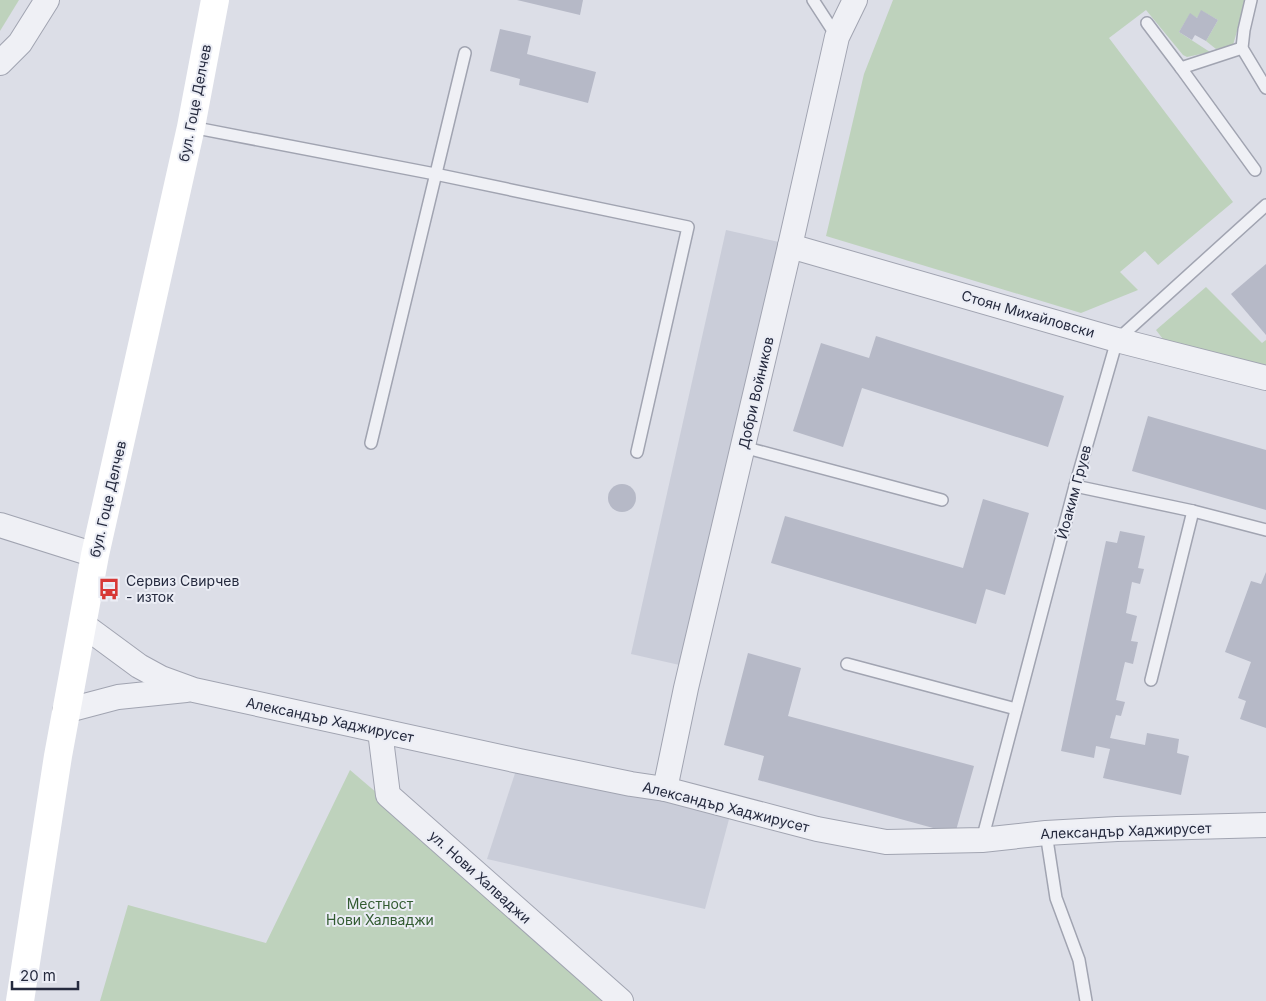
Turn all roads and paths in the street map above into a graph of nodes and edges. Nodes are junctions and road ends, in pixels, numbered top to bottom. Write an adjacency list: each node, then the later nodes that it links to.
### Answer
1 (48, 0): 10 (street)
2 (215, 0): 13 (main road, бул. Гоце Делчев)
3 (813, 0): 7 (lane)
4 (855, 0): 7 (street, Добри Войников)
5 (1251, 0): 8 (lane)
6 (1147, 23): 11 (lane)
7 (837, 37): 17 (street, Добри Войников)
8 (1242, 48): 11 (lane); 12 (lane)
9 (465, 53): 15 (lane)
10 (0, 63)
11 (1181, 68): 14 (lane)
12 (1266, 88)
13 (191, 127): 15 (lane); 28 (main road, бул. Гоце Делчев)
14 (1255, 170)
15 (435, 174): 20 (lane); 22 (lane)
16 (1266, 205): 18 (lane)
17 (790, 246): 18 (street, Стоян Михайловски); 21 (street, Добри Войников)
18 (1117, 340): 19 (street, Стоян Михайловски); 23 (lane, Йоаким Груев)
19 (1266, 378)
20 (371, 443)
21 (743, 447): 24 (lane); 36 (street, Добри Войников)
22 (637, 452)
23 (1075, 486): 25 (lane); 33 (lane, Йоаким Груев)
24 (942, 500)
25 (1193, 511): 27 (lane); 31 (lane)
26 (0, 525): 28 (street)
27 (1266, 530)
28 (95, 555): 29 (main road, бул. Гоце Делчев)
29 (82, 624): 32 (street); 34 (main road, бул. Гоце Делчев)
30 (847, 664): 33 (lane)
31 (1151, 680)
32 (194, 690): 34 (street); 35 (street, Александър Хаджирусет)
33 (1016, 709): 39 (lane, Йоаким Груев)
34 (65, 712): 40 (main road, бул. Гоце Делчев)
35 (380, 731): 36 (street, Александър Хаджирусет); 41 (street, ул. Нови Халваджи)
36 (665, 789): 39 (street, Александър Хаджирусет)
37 (1266, 826): 38 (street, Александър Хаджирусет)
38 (1046, 833): 39 (street, Александър Хаджирусет); 42 (lane)
39 (982, 840)
40 (24, 998)
41 (621, 1001)
42 (1086, 1001)

